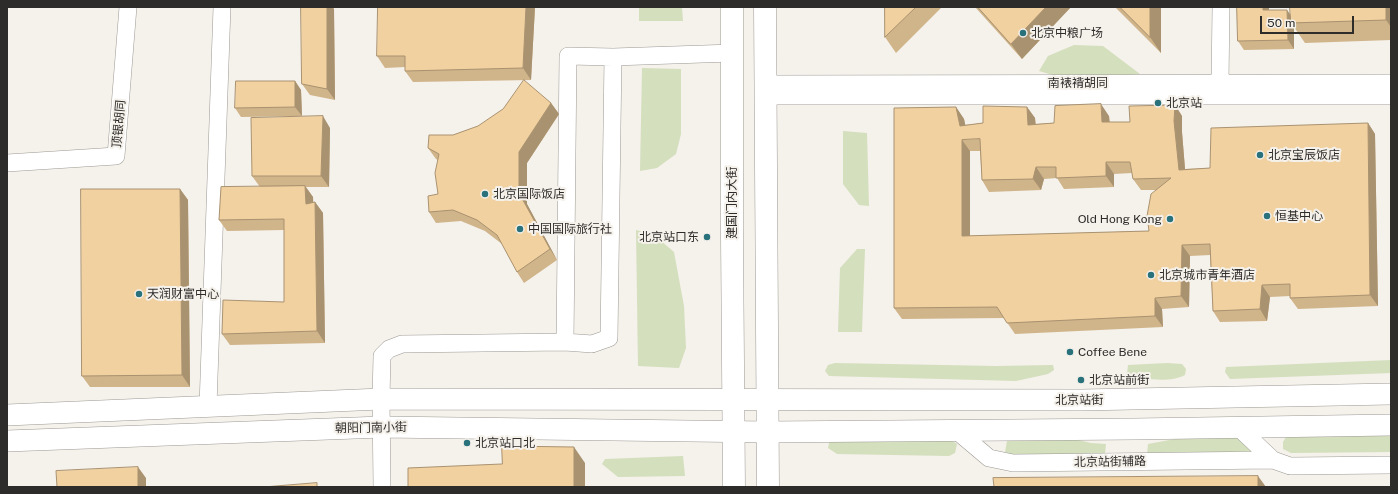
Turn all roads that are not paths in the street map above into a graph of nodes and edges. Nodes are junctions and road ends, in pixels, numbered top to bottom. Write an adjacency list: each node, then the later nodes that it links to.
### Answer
1 (128, 7): 12 (street, 顶银胡同)
2 (222, 7): 18 (street)
3 (732, 7): 6 (highway, 建国门内大街)
4 (765, 7): 10 (highway)
5 (1221, 7): 8 (street)
6 (732, 53): 7 (street); 17 (highway, 建国门内大街)
7 (613, 57): 13 (street); 13 (street)
8 (1220, 83): 9 (street, 南裱褙胡同); 10 (street, 南裱褙胡同)
9 (1391, 83)
10 (765, 90): 11 (street); 16 (highway)
11 (1391, 96)
12 (7, 163)
13 (565, 342): 15 (street)
14 (1391, 394): 16 (main road, 北京站街)
15 (381, 399): 17 (main road); 18 (main road); 21 (street)
16 (767, 399): 17 (main road, 北京站街); 25 (highway)
17 (734, 400): 23 (highway, 建国门内大街)
18 (208, 406): 19 (main road)
19 (7, 416)
20 (1391, 424): 22 (main road)
21 (382, 427): 23 (main road, 朝阳门南小街); 26 (main road, 朝阳门南小街); 29 (street)
22 (1239, 428): 24 (main road); 27 (street)
23 (734, 431): 25 (main road, 朝阳门南小街); 30 (highway)
24 (957, 431): 25 (main road); 27 (street, 北京站街辅路)
25 (767, 432): 31 (highway)
26 (7, 441)
27 (1273, 460): 28 (street)
28 (1390, 468)
29 (382, 487)
30 (734, 487)
31 (768, 487)

